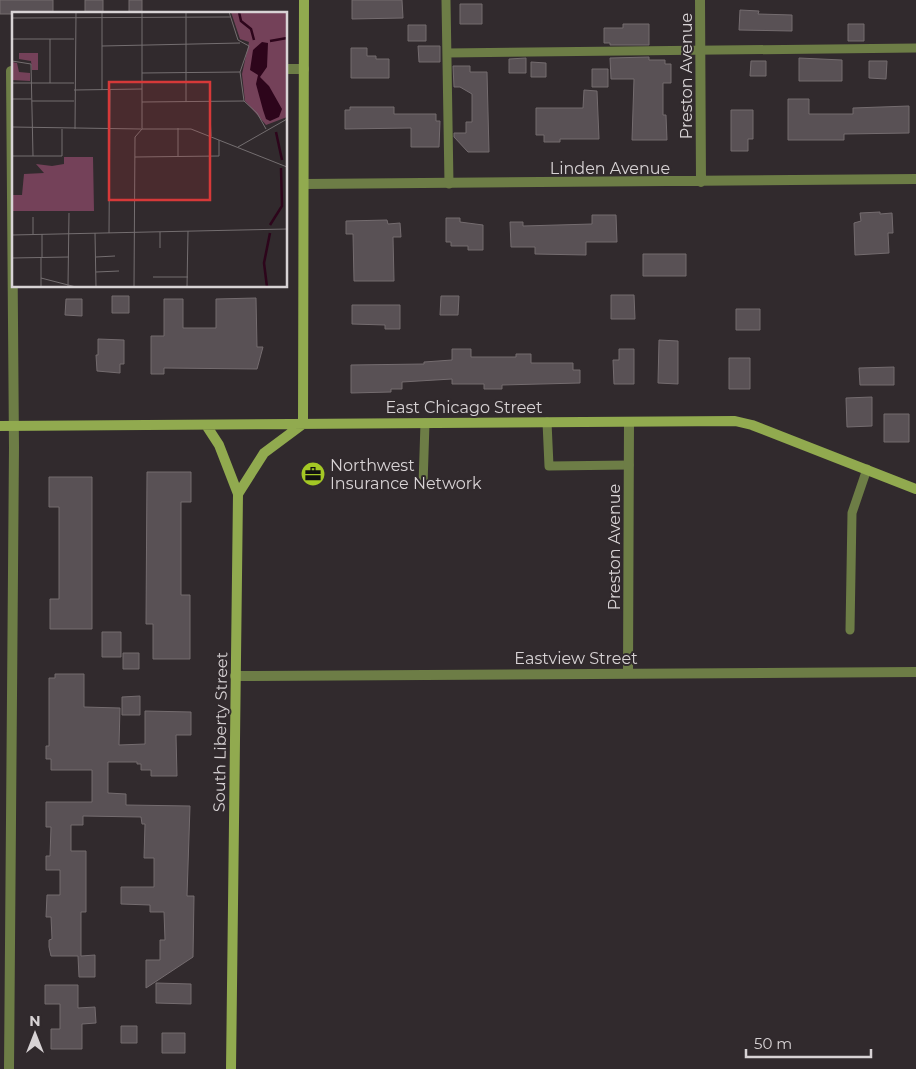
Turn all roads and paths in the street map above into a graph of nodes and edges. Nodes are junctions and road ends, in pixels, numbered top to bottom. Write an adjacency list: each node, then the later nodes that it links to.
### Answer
1 (304, 0): 8 (main road)
2 (446, 0): 6 (lane)
3 (700, 0): 5 (street, Preston Avenue)
4 (916, 48): 5 (lane)
5 (700, 50): 6 (lane); 12 (street, Preston Avenue)
6 (447, 53): 14 (lane)
7 (288, 69): 8 (street)
8 (304, 69): 13 (main road)
9 (0, 71): 10 (street)
10 (12, 71)
11 (916, 179): 12 (street, Linden Avenue)
12 (701, 182): 14 (street, Linden Avenue)
13 (305, 184): 14 (street, Linden Avenue); 20 (main road)
14 (449, 184)
15 (13, 288): 22 (street)
16 (547, 422): 17 (main road, East Chicago Street); 18 (main road, East Chicago Street); 23 (lane)
17 (629, 422): 23 (street, Preston Avenue); 24 (main road, East Chicago Street)
18 (425, 423): 20 (main road, East Chicago Street); 25 (lane)
19 (206, 424): 20 (main road, East Chicago Street); 22 (main road, East Chicago Street); 27 (main road)
20 (303, 424): 27 (main road)
21 (0, 426): 22 (main road, East Chicago Street)
22 (13, 426): 32 (street)
23 (629, 466): 30 (street, Preston Avenue)
24 (867, 469): 26 (main road, East Chicago Street); 28 (lane)
25 (424, 485)
26 (916, 489)
27 (238, 494): 31 (main road, South Liberty Street)
28 (850, 630)
29 (916, 672): 30 (street, Eastview Street)
30 (628, 673): 31 (street, Eastview Street)
31 (235, 676): 33 (main road, South Liberty Street)
32 (9, 1069)
33 (231, 1069)

